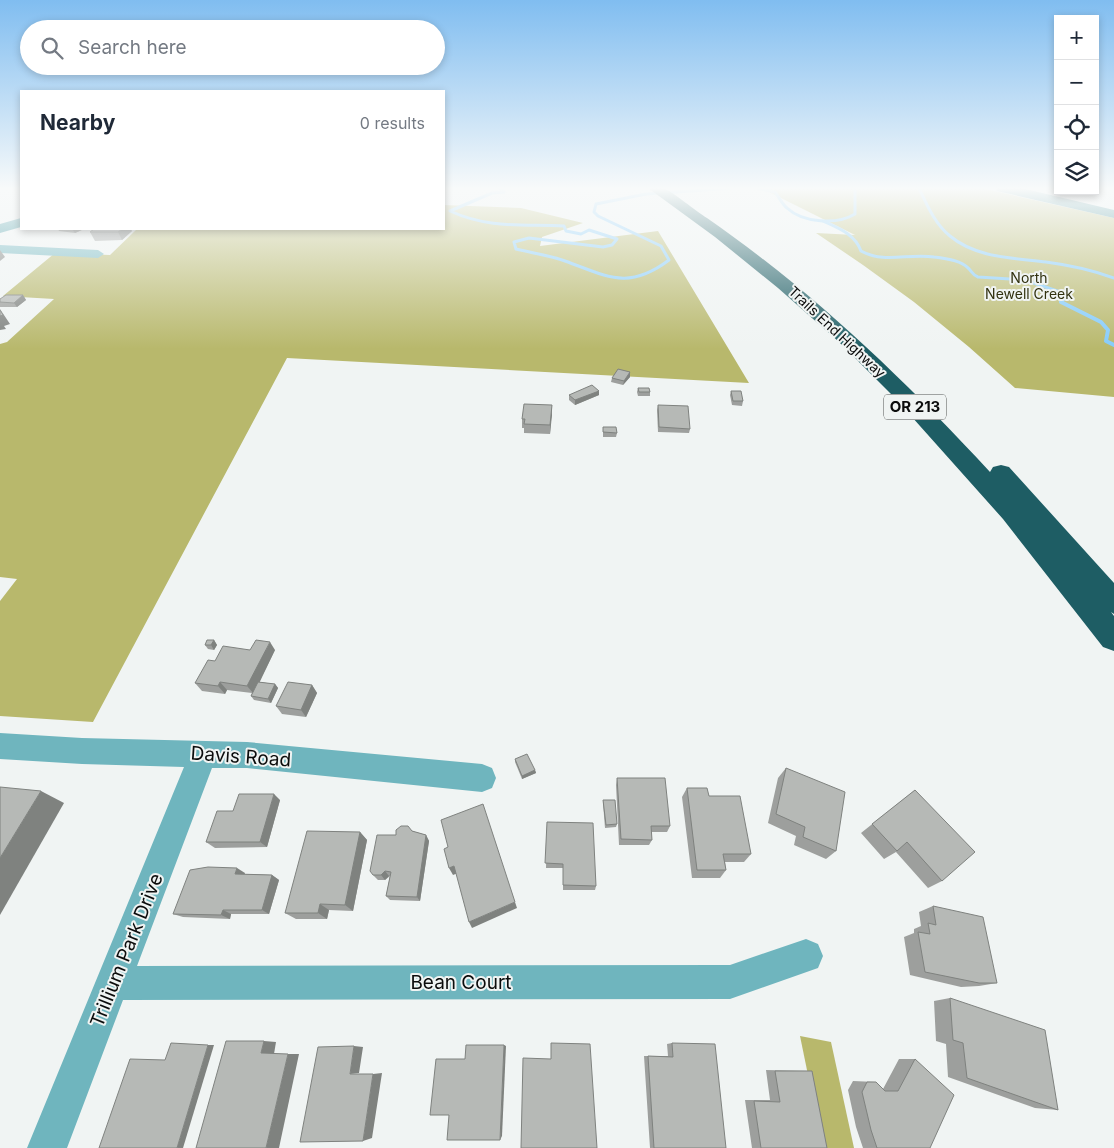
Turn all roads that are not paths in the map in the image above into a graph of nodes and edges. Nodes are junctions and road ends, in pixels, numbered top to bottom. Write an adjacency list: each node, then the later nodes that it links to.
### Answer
1 (733, 242): 6 (highway, Trails End Highway / OR 213)
2 (748, 242): 5 (highway, Trails End Highway / OR 213)
3 (0, 249): 4 (street)
4 (98, 254)
5 (1114, 602)
6 (1114, 638)
7 (0, 746): 8 (street, Davis Road)
8 (204, 753): 9 (street, Davis Road); 11 (street, Trillium Park Drive)
9 (482, 778)
10 (806, 956): 11 (street, Bean Court)
11 (113, 983): 12 (street, Trillium Park Drive)
12 (47, 1148)

